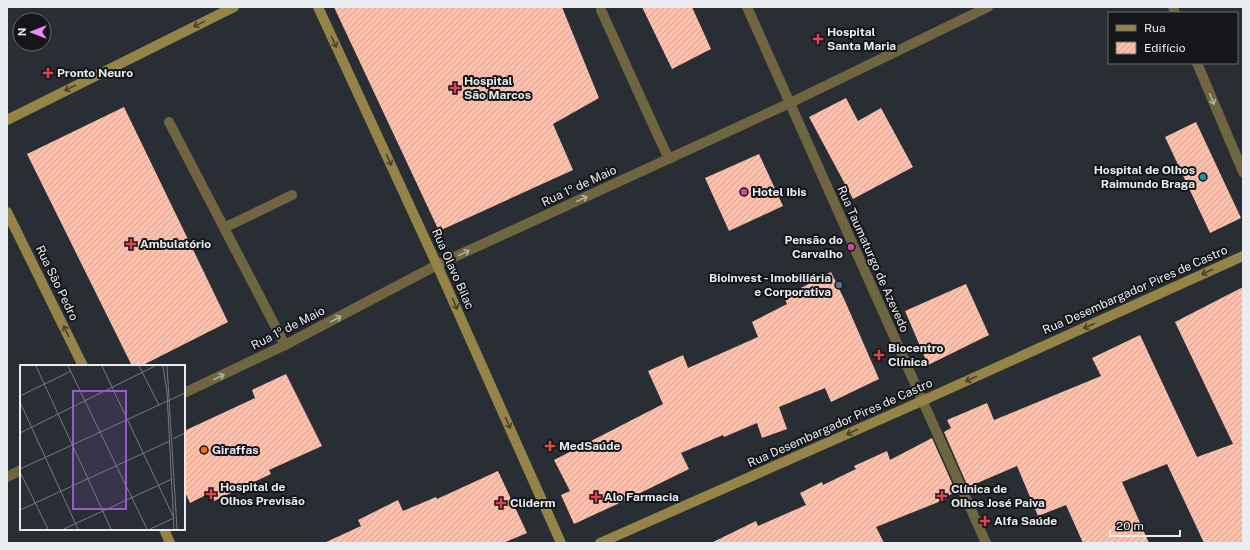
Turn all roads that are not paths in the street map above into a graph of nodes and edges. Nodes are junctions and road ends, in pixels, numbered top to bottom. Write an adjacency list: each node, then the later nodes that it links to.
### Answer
1 (234, 7): 8 (street, one-way to 8)
2 (318, 7): 16 (street, Rua Olavo Bilac, one-way to 16)
3 (746, 7): 7 (street, Rua Taumaturgo de Azevedo)
4 (988, 7): 7 (street, Rua 1º de Maio)
5 (600, 10): 10 (street)
6 (1197, 64): 11 (street, one-way to 11)
7 (790, 103): 10 (street, Rua 1º de Maio); 20 (street, Rua Taumaturgo de Azevedo)
8 (7, 120)
9 (169, 122): 14 (street)
10 (669, 159): 16 (street, Rua 1º de Maio, one-way to 10)
11 (1243, 172)
12 (292, 195): 14 (street)
13 (7, 212): 18 (street, Rua São Pedro, one-way to 13)
14 (224, 228): 17 (street)
15 (1243, 256): 20 (street, Rua Desembargador Pires de Castro, one-way to 20)
16 (437, 265): 17 (street, Rua 1º de Maio, one-way to 16); 25 (street, Rua Olavo Bilac, one-way to 25)
17 (285, 345): 19 (street, Rua 1º de Maio, one-way to 17)
18 (83, 365)
19 (185, 393)
20 (922, 401): 26 (street, Rua Desembargador Pires de Castro, one-way to 26); 27 (street, Rua Taumaturgo de Azevedo)
21 (20, 470): 22 (street)
22 (7, 477)
23 (164, 530): 24 (street)
24 (170, 543)
25 (561, 543)
26 (600, 543)
27 (986, 543)

